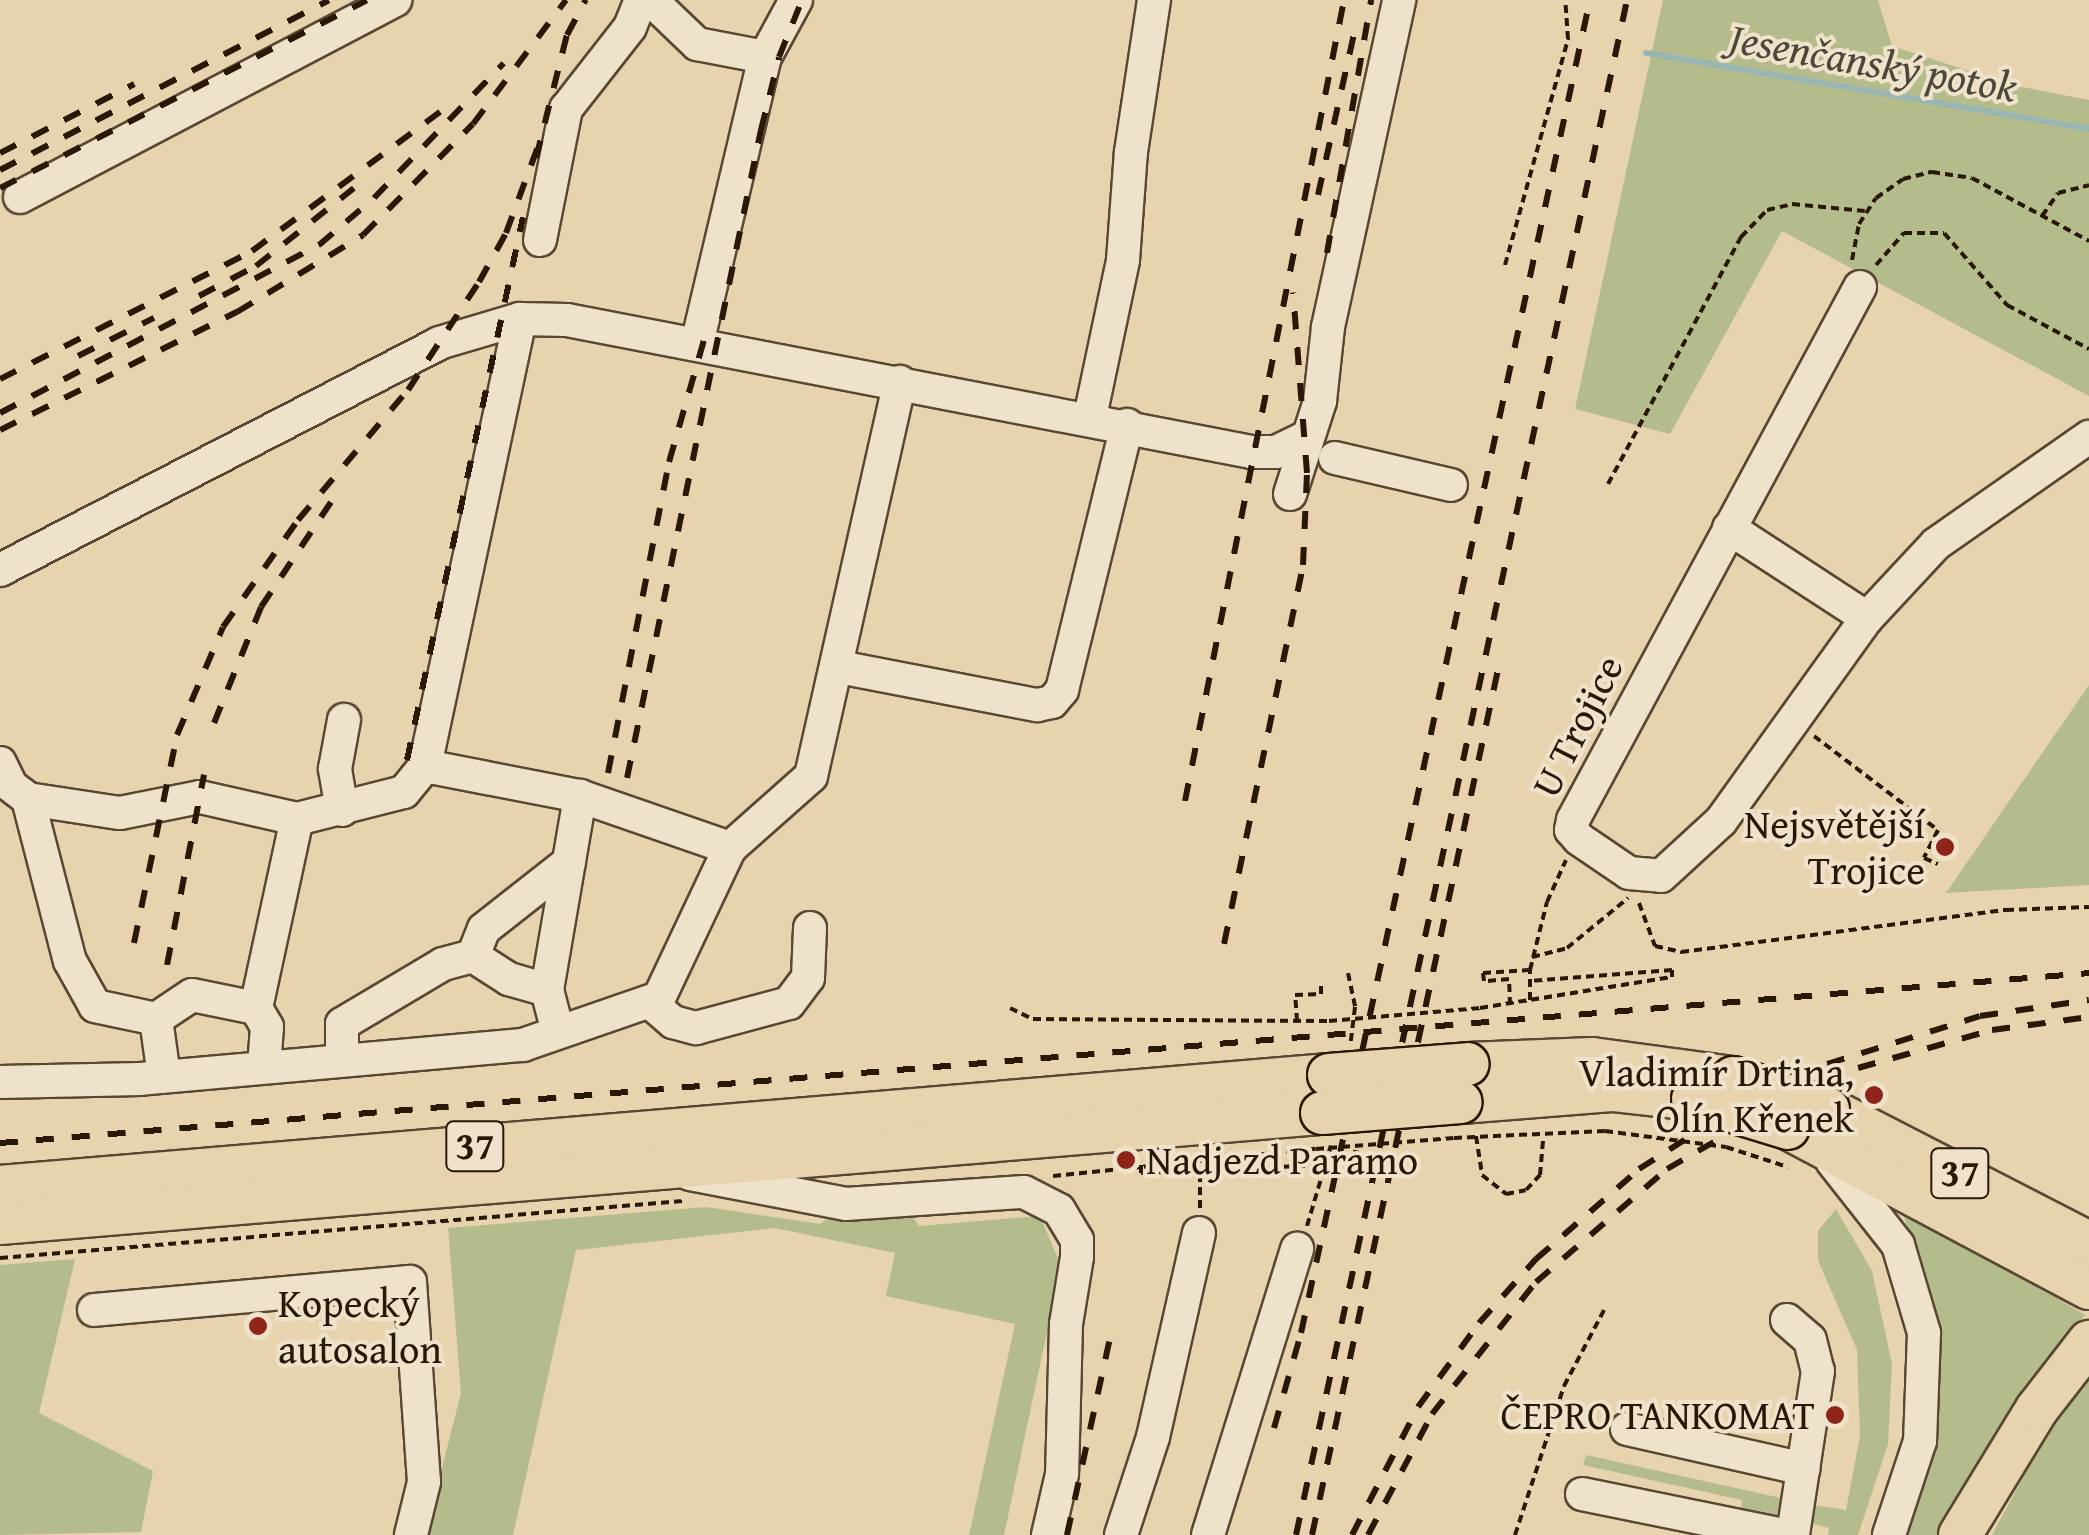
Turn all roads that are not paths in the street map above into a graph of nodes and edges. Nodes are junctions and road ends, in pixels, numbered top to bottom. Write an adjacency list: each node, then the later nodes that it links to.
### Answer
1 (395, 0): 9 (street)
2 (640, 0): 10 (street)
3 (651, 0): 8 (street)
4 (771, 0): 8 (street)
5 (796, 0): 8 (street)
6 (1154, 0): 15 (street)
7 (1399, 0): 18 (street)
8 (770, 49): 13 (street)
9 (20, 197)
10 (540, 240)
11 (1860, 287): 22 (street, U Trojice)
12 (520, 319): 13 (street); 23 (street); 28 (street)
13 (697, 344): 14 (street)
14 (900, 382): 15 (street); 25 (street)
15 (1090, 417): 16 (street)
16 (1128, 425): 18 (street); 25 (street)
17 (2089, 437): 24 (street)
18 (1303, 439): 21 (street)
19 (1336, 458): 20 (street)
20 (1451, 484)
21 (1290, 494)
22 (1729, 528): 24 (street); 24 (street, U Trojice)
23 (0, 570)
24 (1867, 618)
25 (838, 667): 33 (street)
26 (344, 720): 31 (street)
27 (0, 763): 30 (street)
28 (425, 766): 29 (street); 31 (street)
29 (580, 796): 33 (street); 34 (street)
30 (28, 799): 32 (street); 40 (street)
31 (342, 810): 32 (street)
32 (297, 819): 39 (street)
33 (730, 848): 38 (street)
34 (569, 862): 36 (street); 37 (street)
35 (810, 928): 38 (street)
36 (472, 956): 37 (street); 42 (street)
37 (547, 990): 41 (street)
38 (651, 1004): 41 (street)
39 (256, 1008): 40 (street); 43 (street)
40 (156, 1019): 44 (street)
41 (558, 1032): 42 (street)
42 (342, 1060): 43 (street)
43 (264, 1067): 44 (street)
44 (164, 1076): 45 (street)
45 (0, 1082)
46 (1465, 1110): 47 (main road, 37, bridge); 48 (main road, 37, bridge); 53 (main road, 37, bridge)
47 (1322, 1112): 49 (main road, 37); 50 (main road, 37)
48 (1788, 1128): 53 (main road, 37); 68 (street)
49 (660, 1168): 50 (main road, 37); 63 (street)
50 (2, 1216)
51 (1199, 1233): 64 (street)
52 (1297, 1249): 65 (street)
53 (2086, 1271)
54 (94, 1310): 62 (street)
55 (1786, 1320): 59 (street)
56 (2089, 1342): 58 (main road)
57 (1626, 1429): 59 (street)
58 (2005, 1459): 69 (main road); 70 (main road)
59 (1804, 1469): 67 (street)
60 (1582, 1494): 61 (street)
61 (1735, 1532): 66 (street)
62 (411, 1535)
63 (1048, 1535)
64 (1121, 1535)
65 (1208, 1535)
66 (1784, 1535)
67 (1793, 1535)
68 (1889, 1535)
69 (1960, 1535)
70 (1974, 1535)

